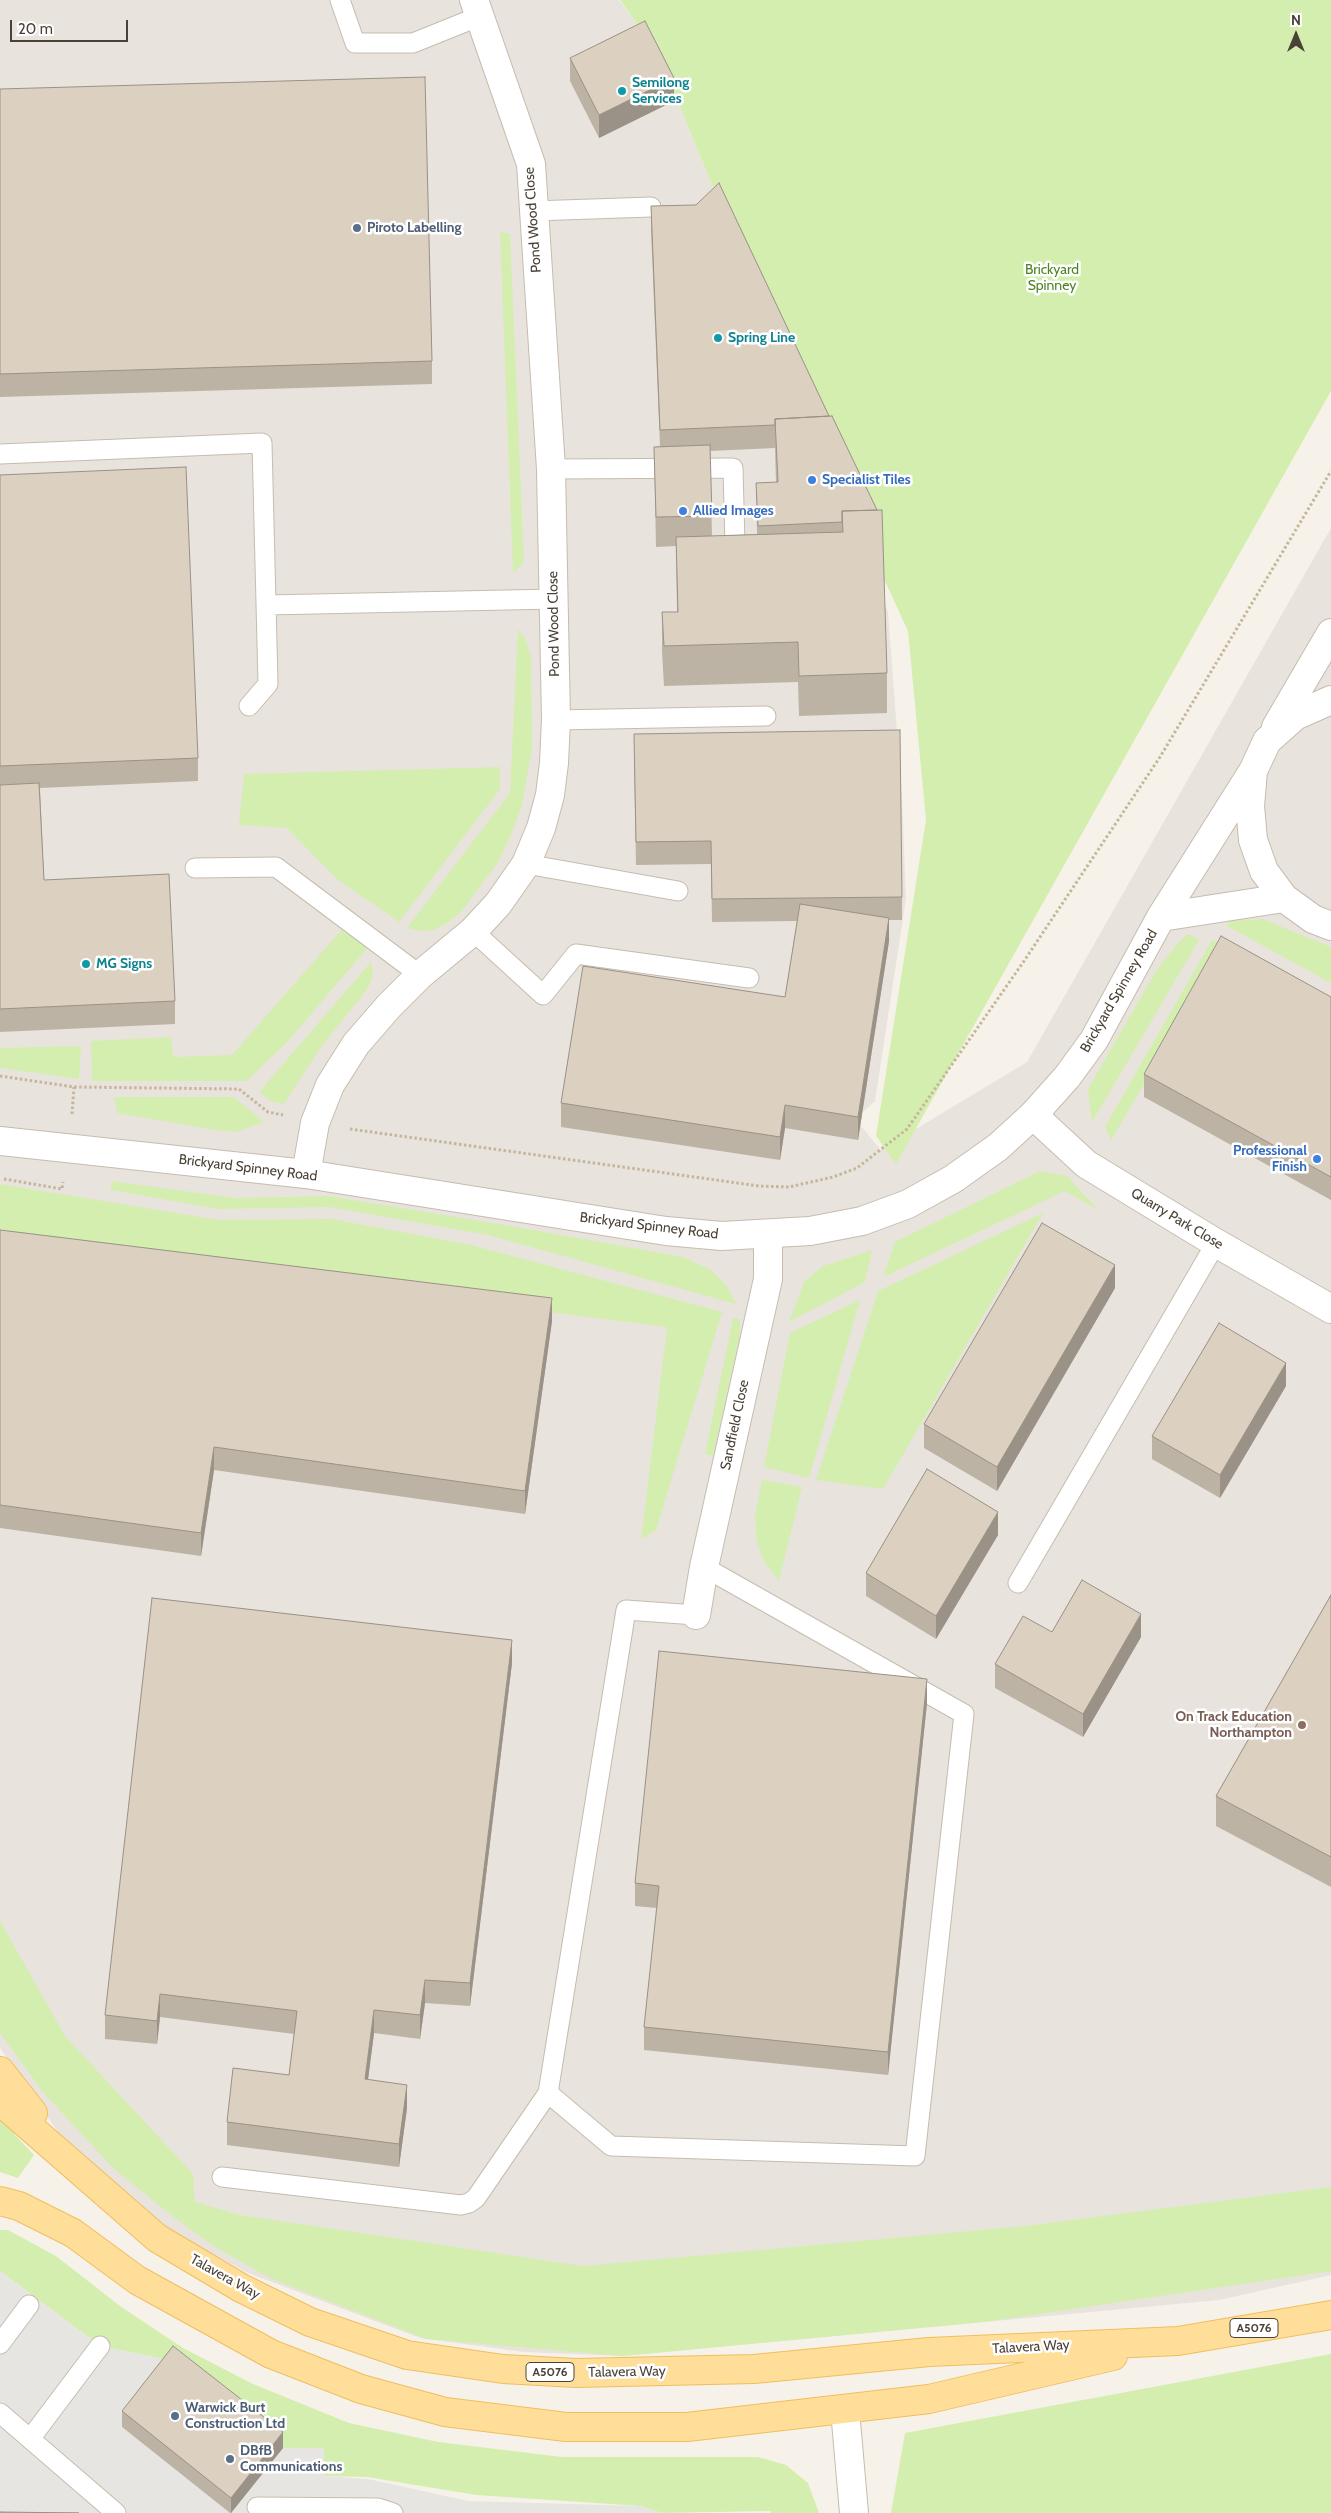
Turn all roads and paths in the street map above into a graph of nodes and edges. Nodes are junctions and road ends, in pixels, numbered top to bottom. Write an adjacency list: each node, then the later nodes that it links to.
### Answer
1 (340, 0): 2 (lane)
2 (477, 8): 4 (street, Pond Wood Close)
3 (651, 207): 4 (lane)
4 (532, 211): 6 (street, Pond Wood Close)
5 (0, 454): 9 (lane)
6 (551, 469): 7 (lane); 8 (street, Pond Wood Close)
7 (735, 545)
8 (554, 600): 9 (lane); 14 (street, Pond Wood Close)
9 (266, 605): 12 (lane)
10 (1331, 632): 15 (street)
11 (1331, 700): 15 (street)
12 (249, 706)
13 (766, 716): 14 (lane)
14 (556, 720): 17 (street, Pond Wood Close)
15 (1267, 741): 16 (street)
16 (1253, 771): 20 (street); 21 (street, Brickyard Spinney Road)
17 (526, 864): 19 (lane); 23 (street, Pond Wood Close)
18 (195, 868): 24 (lane)
19 (678, 891)
20 (1284, 898): 21 (street, Brickyard Spinney Road); 22 (street)
21 (1161, 917): 26 (street, Brickyard Spinney Road)
22 (1331, 926)
23 (473, 932): 24 (street, Pond Wood Close); 25 (lane)
24 (420, 975): 30 (street, Pond Wood Close)
25 (749, 978)
26 (1033, 1116): 33 (street, Brickyard Spinney Road); 34 (street, Quarry Park Close)
27 (0, 1129): 29 (street)
28 (0, 1141): 29 (street, Brickyard Spinney Road)
29 (54, 1146): 30 (street, Brickyard Spinney Road)
30 (306, 1174): 33 (street, Brickyard Spinney Road)
31 (0, 1178): 32 (path)
32 (62, 1189)
33 (768, 1235): 36 (street, Sandfield Close)
34 (1216, 1243): 35 (street, Quarry Park Close); 37 (lane)
35 (1331, 1309)
36 (704, 1567): 38 (street, Sandfield Close); 40 (lane)
37 (1018, 1583)
38 (696, 1615): 40 (lane)
39 (0, 2071): 42 (main road)
40 (548, 2093): 43 (lane)
41 (0, 2101): 42 (main road, Talavera Way / A5076)
42 (75, 2167): 47 (main road, Talavera Way / A5076)
43 (222, 2178)
44 (0, 2200): 50 (main road)
45 (29, 2305): 48 (lane)
46 (1331, 2315): 47 (main road, Talavera Way / A5076)
47 (1178, 2340): 50 (main road)
48 (0, 2344)
49 (100, 2346): 52 (lane)
50 (845, 2410): 56 (street)
51 (0, 2413): 52 (lane)
52 (30, 2439): 54 (lane)
53 (257, 2507): 55 (lane)
54 (116, 2513)
55 (393, 2513)
56 (854, 2513)

